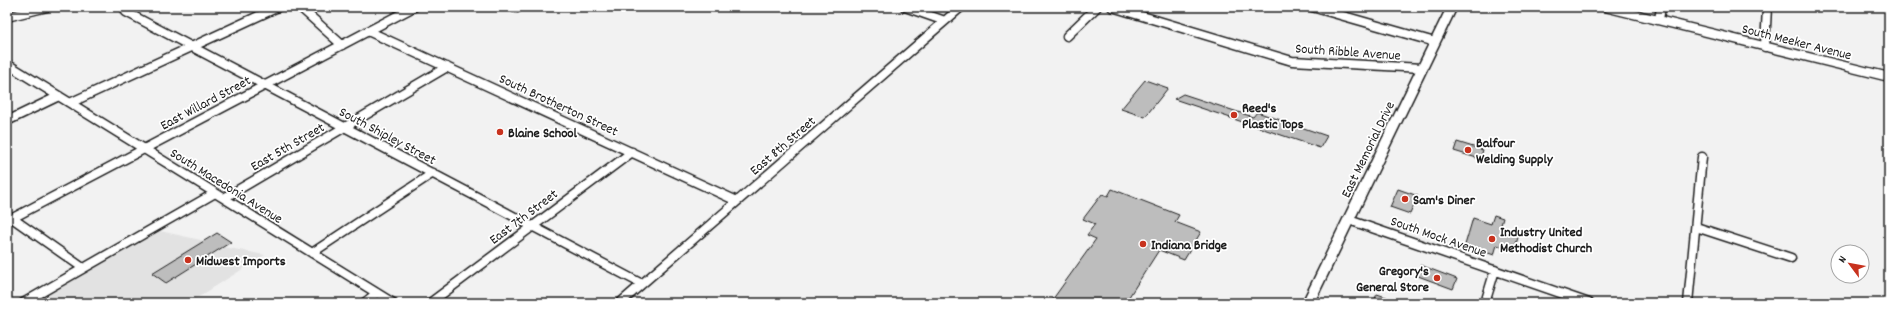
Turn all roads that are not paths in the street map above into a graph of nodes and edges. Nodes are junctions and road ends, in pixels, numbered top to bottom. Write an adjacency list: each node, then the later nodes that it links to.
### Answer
1 (47, 7): 15 (street)
2 (125, 7): 22 (street, South Shipley Street)
3 (278, 7): 22 (street)
4 (300, 7): 21 (street)
5 (414, 7): 18 (street, East Willard Street)
6 (905, 7): 17 (street)
7 (961, 7): 17 (street, East 8th Street)
8 (1097, 7): 19 (street)
9 (1112, 7): 26 (street, South Ribble Avenue)
10 (1312, 7): 20 (street)
11 (1452, 7): 20 (main road, East Memorial Drive)
12 (1605, 7): 16 (street, South Meeker Avenue)
13 (1662, 7): 16 (street)
14 (1767, 7): 23 (street)
15 (7, 17)
16 (1659, 20): 23 (street, South Meeker Avenue)
17 (945, 21): 39 (street, East 8th Street)
18 (368, 31): 21 (street, East Willard Street); 25 (street, South Brotherton Street)
19 (1067, 36)
20 (1435, 42): 26 (main road, East Memorial Drive)
21 (342, 45): 28 (street, East Willard Street)
22 (192, 46): 28 (street, South Shipley Street); 30 (street)
23 (1765, 47): 27 (street, South Meeker Avenue)
24 (7, 64): 29 (street, South Macedonia Avenue)
25 (447, 67): 32 (street, East 5th Street); 34 (street, South Brotherton Street)
26 (1422, 68): 41 (main road, East Memorial Drive)
27 (1889, 77)
28 (266, 85): 32 (street, South Shipley Street); 33 (street, East Willard Street)
29 (59, 96): 30 (street, South Macedonia Avenue); 31 (street)
30 (70, 103): 33 (street, South Macedonia Avenue)
31 (7, 121)
32 (346, 128): 36 (street, South Shipley Street); 38 (street, East 5th Street)
33 (144, 149): 37 (street, South Macedonia Avenue); 40 (street, East Willard Street)
34 (632, 152): 39 (street, South Brotherton Street); 42 (street, East 7th Street)
35 (1702, 157): 43 (street)
36 (433, 173): 42 (street, South Shipley Street); 44 (street)
37 (215, 193): 38 (street, South Macedonia Avenue); 46 (street)
38 (224, 198): 44 (street, South Macedonia Avenue)
39 (738, 201): 48 (street, East 8th Street)
40 (10, 220): 46 (street)
41 (1349, 220): 47 (street, South Mock Avenue); 55 (main road, East Memorial Drive)
42 (533, 226): 48 (street, South Shipley Street); 53 (street, East 7th Street)
43 (1696, 227): 45 (street); 58 (street)
44 (312, 253): 49 (street, South Macedonia Avenue)
45 (1791, 258)
46 (84, 268): 50 (street)
47 (1495, 270): 56 (street); 57 (street, South Mock Avenue)
48 (642, 284): 54 (street, East 8th Street)
49 (377, 293): 51 (street); 52 (street, South Macedonia Avenue)
50 (23, 303)
51 (364, 303)
52 (393, 303)
53 (430, 303)
54 (620, 303)
55 (1308, 303)
56 (1485, 303)
57 (1589, 303)
58 (1688, 303)

